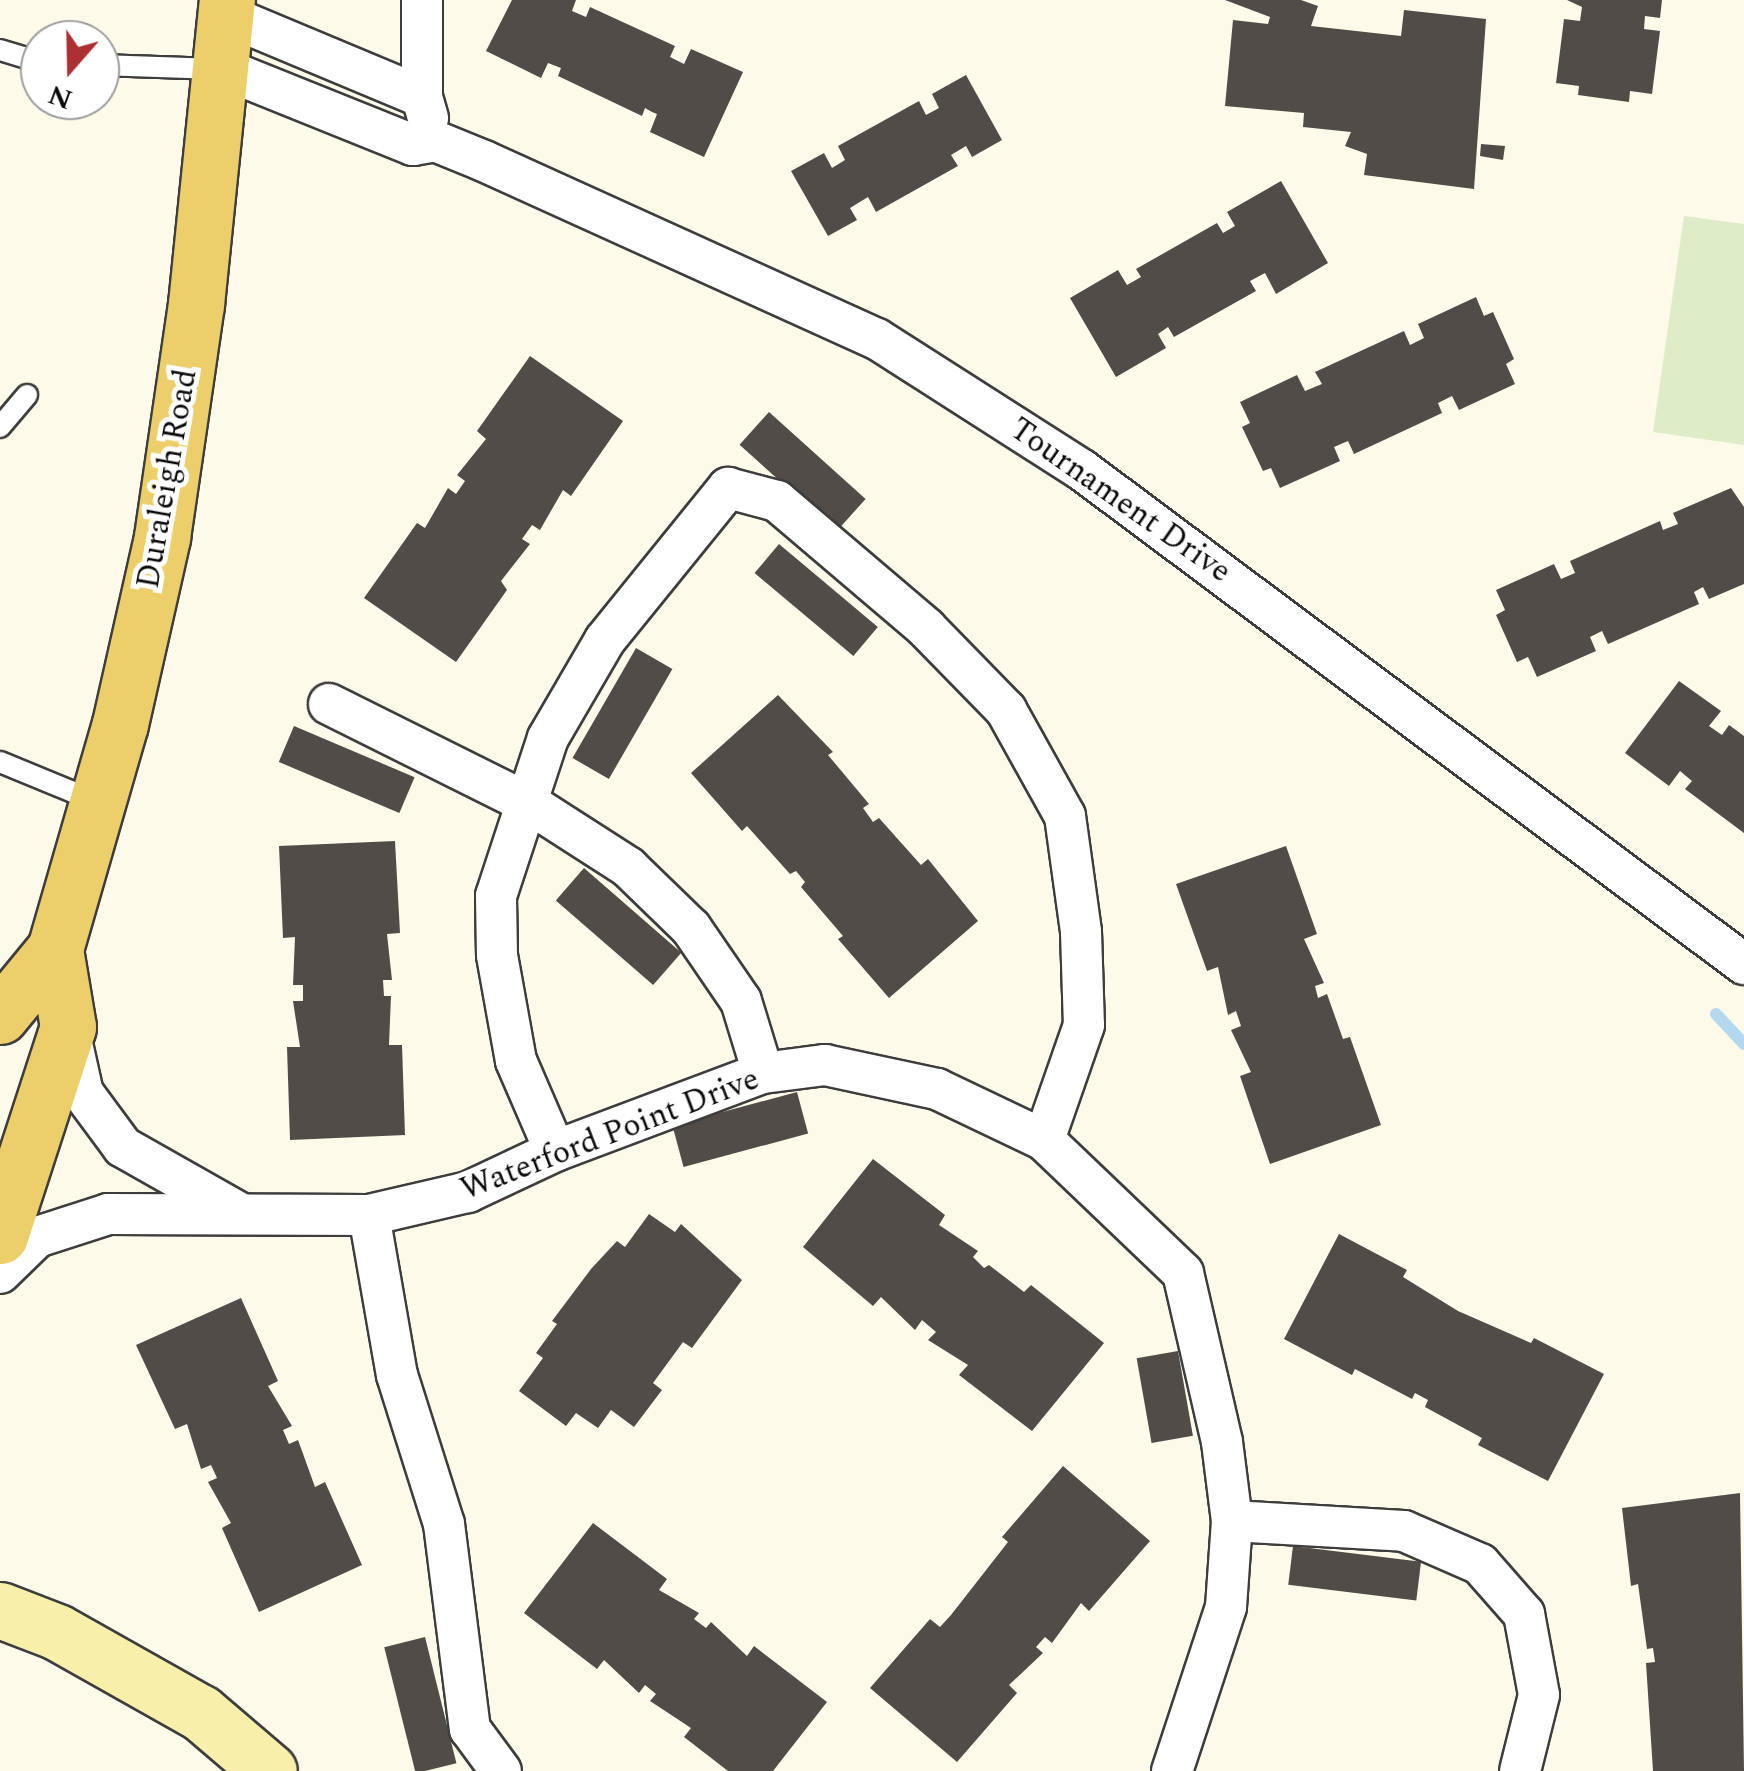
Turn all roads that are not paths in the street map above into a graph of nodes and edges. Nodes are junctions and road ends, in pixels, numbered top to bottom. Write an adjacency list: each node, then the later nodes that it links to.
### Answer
1 (422, 0): 5 (street)
2 (227, 7): 4 (main road, Duraleigh Road); 5 (street)
3 (120, 66): 4 (lane)
4 (224, 69): 6 (street, Tournament Drive); 11 (main road, Duraleigh Road)
5 (422, 97): 6 (street)
6 (435, 141): 14 (street, Tournament Drive)
7 (27, 395): 8 (lane)
8 (0, 427)
9 (328, 704): 12 (street)
10 (0, 762): 11 (lane)
11 (98, 802): 13 (main road, Duraleigh Road)
12 (530, 804): 17 (street); 18 (street); 19 (street)
13 (55, 949): 15 (main road, Duraleigh Road); 16 (main road, Duraleigh Road)
14 (1744, 964)
15 (0, 1016)
16 (68, 1027): 20 (street, Waterford Point Drive); 22 (main road, Duraleigh Road)
17 (763, 1073): 18 (street, Waterford Point Drive); 19 (street, Waterford Point Drive)
18 (1044, 1140): 24 (street, Waterford Point Drive)
19 (555, 1151): 21 (street, Waterford Point Drive)
20 (239, 1214): 21 (street, Waterford Point Drive); 23 (street, Waterford Point Drive)
21 (369, 1215): 27 (street)
22 (0, 1236)
23 (0, 1273)
24 (1232, 1521): 28 (street, Waterford Point Drive); 29 (street)
25 (0, 1610): 26 (street)
26 (269, 1771)
27 (500, 1771)
28 (1172, 1771)
29 (1520, 1771)

